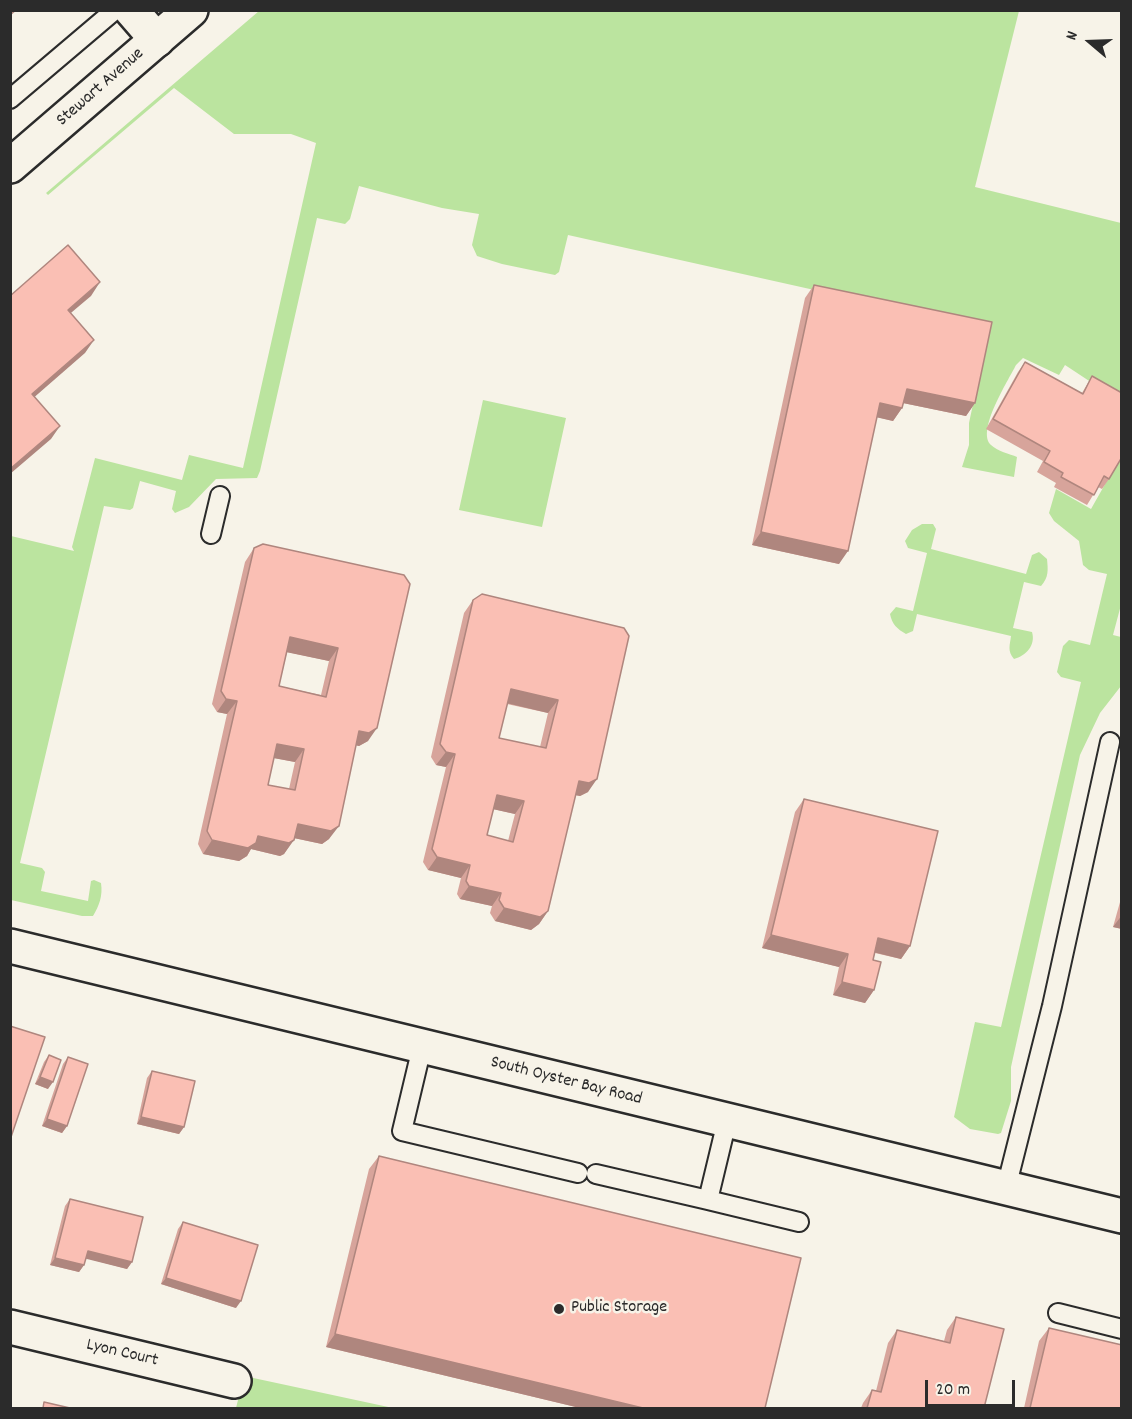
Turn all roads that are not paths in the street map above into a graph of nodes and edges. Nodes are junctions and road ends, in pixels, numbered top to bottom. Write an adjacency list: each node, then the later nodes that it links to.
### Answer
1 (115, 10): 5 (lane)
2 (131, 10): 4 (main road)
3 (191, 10): 4 (main road, Stewart Avenue)
4 (157, 40): 6 (main road, Stewart Avenue)
5 (10, 99)
6 (10, 166)
7 (220, 496): 8 (lane)
8 (212, 534)
9 (1110, 742): 15 (lane)
10 (10, 946): 11 (main road, South Oyster Bay Road)
11 (422, 1047): 12 (main road, South Oyster Bay Road); 13 (lane)
12 (727, 1121): 15 (main road, South Oyster Bay Road); 16 (lane)
13 (578, 1173)
14 (596, 1174): 16 (lane)
15 (1006, 1188): 17 (main road, South Oyster Bay Road)
16 (708, 1200): 18 (lane)
17 (1122, 1216)
18 (799, 1222)
19 (1058, 1313): 21 (lane)
20 (10, 1327): 22 (main road, Lyon Court)
21 (1122, 1329)
22 (234, 1381)

